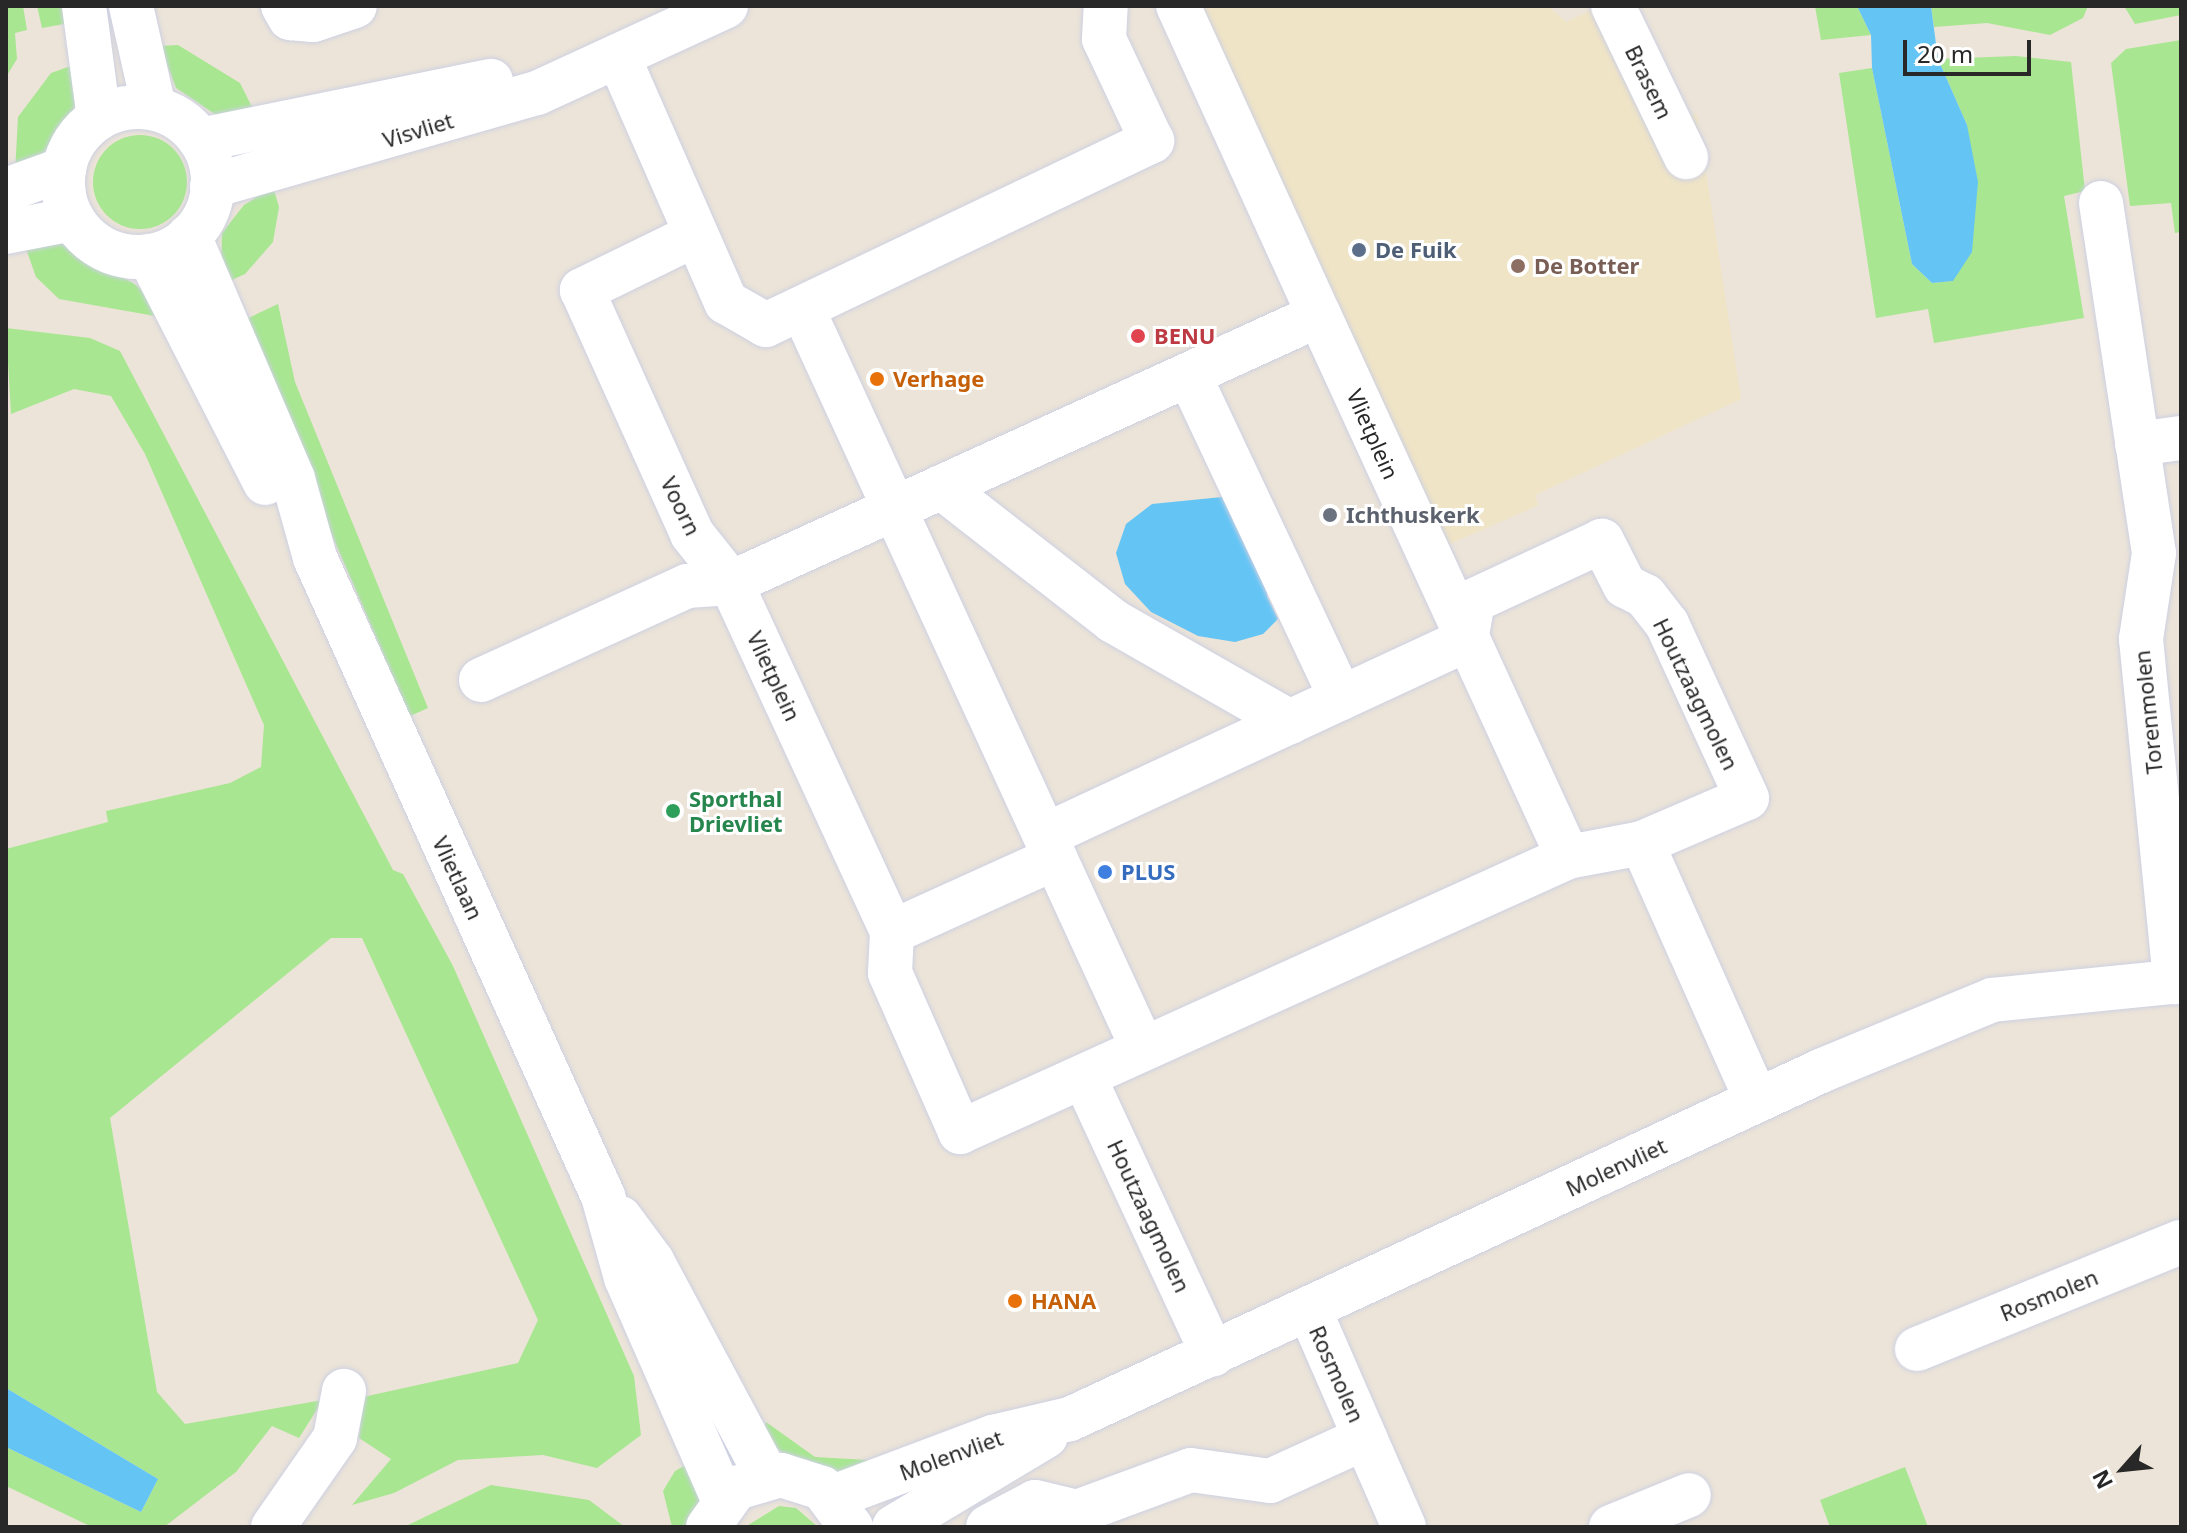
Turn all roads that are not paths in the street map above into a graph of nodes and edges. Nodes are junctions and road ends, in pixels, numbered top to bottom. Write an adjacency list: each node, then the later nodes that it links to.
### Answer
1 (84, 6): 11 (street)
2 (131, 6): 10 (street)
3 (283, 6): 4 (street)
4 (355, 6)
5 (726, 6): 9 (street, Visvliet)
6 (1106, 6): 23 (street)
7 (1178, 6): 24 (street, Vlietplein)
8 (1613, 6): 13 (street, Brasem)
9 (618, 56): 12 (street, Visvliet); 15 (street, Visvliet); 20 (street)
10 (154, 108): 11 (street); 12 (street)
11 (99, 118): 14 (street)
12 (200, 140): 15 (street)
13 (1686, 157)
14 (64, 169): 16 (street); 18 (street)
15 (212, 186): 21 (street)
16 (6, 190)
17 (2101, 203): 27 (street, Torenmolen)
18 (73, 219): 19 (street); 22 (street)
19 (6, 232)
20 (695, 235): 23 (street); 31 (street, Voorn)
21 (189, 236): 22 (street); 30 (street, Vlietlaan)
22 (149, 256): 30 (street, Vlietlaan)
23 (804, 312): 29 (street)
24 (1319, 315): 25 (street); 32 (street, Vlietplein)
25 (1189, 375): 28 (street); 34 (street)
26 (2181, 438): 27 (street)
27 (2137, 444): 40 (street, Torenmolen)
28 (941, 487): 29 (street); 35 (street)
29 (894, 508): 31 (street); 37 (street)
30 (315, 558): 44 (street, Vlietlaan)
31 (731, 583): 33 (street); 39 (street, Vlietplein)
32 (1469, 621): 34 (street); 36 (street, Houtzaagmolen); 38 (street)
33 (481, 680)
34 (1341, 698): 35 (street)
35 (1290, 722): 37 (street)
36 (1642, 843): 38 (street, Houtzaagmolen); 43 (street)
37 (1050, 846): 39 (street); 41 (street)
38 (1568, 857): 41 (street, Houtzaagmolen)
39 (891, 953): 42 (street, Houtzaagmolen)
40 (2178, 982): 43 (street, Molenvliet)
41 (1143, 1049): 42 (street, Houtzaagmolen)
42 (1084, 1077): 48 (street, Houtzaagmolen)
43 (1757, 1101): 46 (street, Molenvliet)
44 (603, 1196): 52 (street, Vlietlaan); 55 (street, Vlietlaan)
45 (2181, 1242): 47 (street, Rosmolen)
46 (1309, 1309): 48 (street, Molenvliet); 51 (street, Rosmolen)
47 (1917, 1349)
48 (1213, 1355): 50 (street, Molenvliet)
49 (344, 1391): 56 (street)
50 (1070, 1419): 54 (street, Molenvliet); 57 (street, Molenvliet)
51 (1365, 1438): 58 (street, Rosmolen); 59 (street, Rosmolen)
52 (767, 1476): 54 (street); 55 (street)
53 (1689, 1495): 60 (street)
54 (842, 1512)
55 (716, 1513)
56 (273, 1527)
57 (894, 1527)
58 (988, 1527)
59 (1404, 1527)
60 (1611, 1527)

